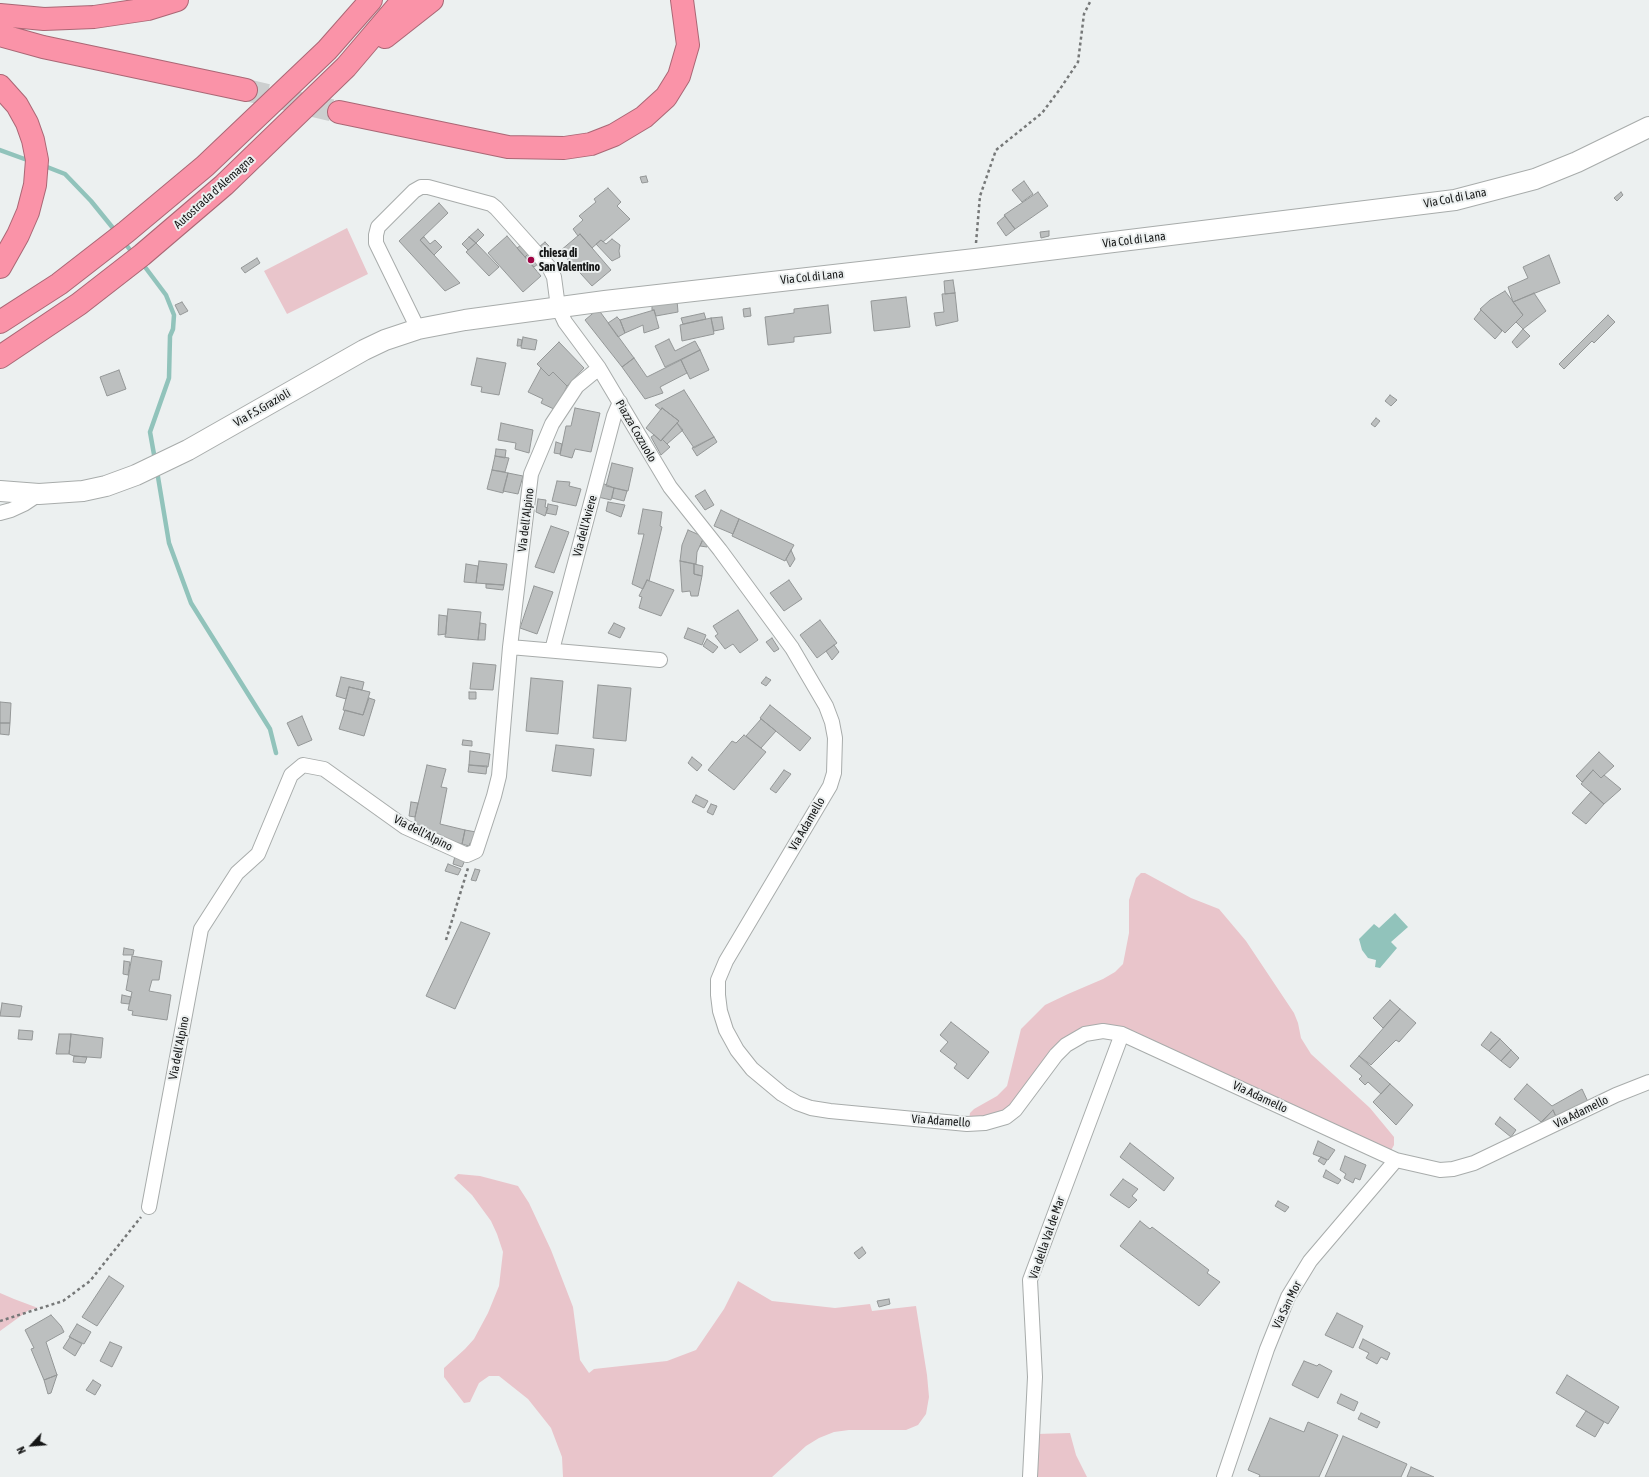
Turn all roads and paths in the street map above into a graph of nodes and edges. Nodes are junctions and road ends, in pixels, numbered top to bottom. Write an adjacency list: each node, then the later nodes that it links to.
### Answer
1 (177, 0): 8 (highway)
2 (371, 0): 18 (highway)
3 (404, 0): 10 (highway, Autostrada d'Alemagna)
4 (432, 0): 10 (highway)
5 (671, 0): 7 (highway)
6 (1091, 0): 15 (path)
7 (683, 10): 13 (highway)
8 (0, 16)
9 (0, 35): 12 (highway)
10 (346, 67): 20 (highway, Autostrada d'Alemagna)
11 (0, 86): 16 (highway)
12 (246, 90)
13 (339, 112)
14 (1649, 127): 15 (main road, Via Col di Lana)
15 (975, 259): 17 (main road, Via Col di Lana)
16 (0, 267)
17 (558, 307): 19 (main road, Via F.S.Grazioli); 19 (street, Piazza Cozzuolo); 21 (street, Piazza Cozzuolo)
18 (0, 322)
19 (418, 329): 24 (main road, Via F.S.Grazioli)
20 (0, 357)
21 (599, 368): 22 (street, Piazza Cozzuolo); 27 (street, Via dell'Alpino)
22 (620, 402): 26 (street, Piazza Cozzuolo); 28 (street, Via dell'Aviere)
23 (0, 491): 24 (main road, Via F.S.Grazioli)
24 (39, 494): 25 (street)
25 (0, 513)
26 (720, 550): 32 (street, Via Adamello)
27 (510, 647): 28 (street); 30 (street, Via dell'Alpino)
28 (552, 650): 29 (street)
29 (660, 660)
30 (472, 854): 31 (path); 35 (street, Via dell'Alpino)
31 (446, 940)
32 (1122, 1034): 34 (street, Via Adamello); 37 (street, Via della Val de Mar)
33 (1649, 1082): 34 (street, Via Adamello)
34 (1396, 1160): 38 (street, Via San Mor)
35 (149, 1207): 36 (path)
36 (0, 1321)
37 (1030, 1477)
38 (1224, 1477)

